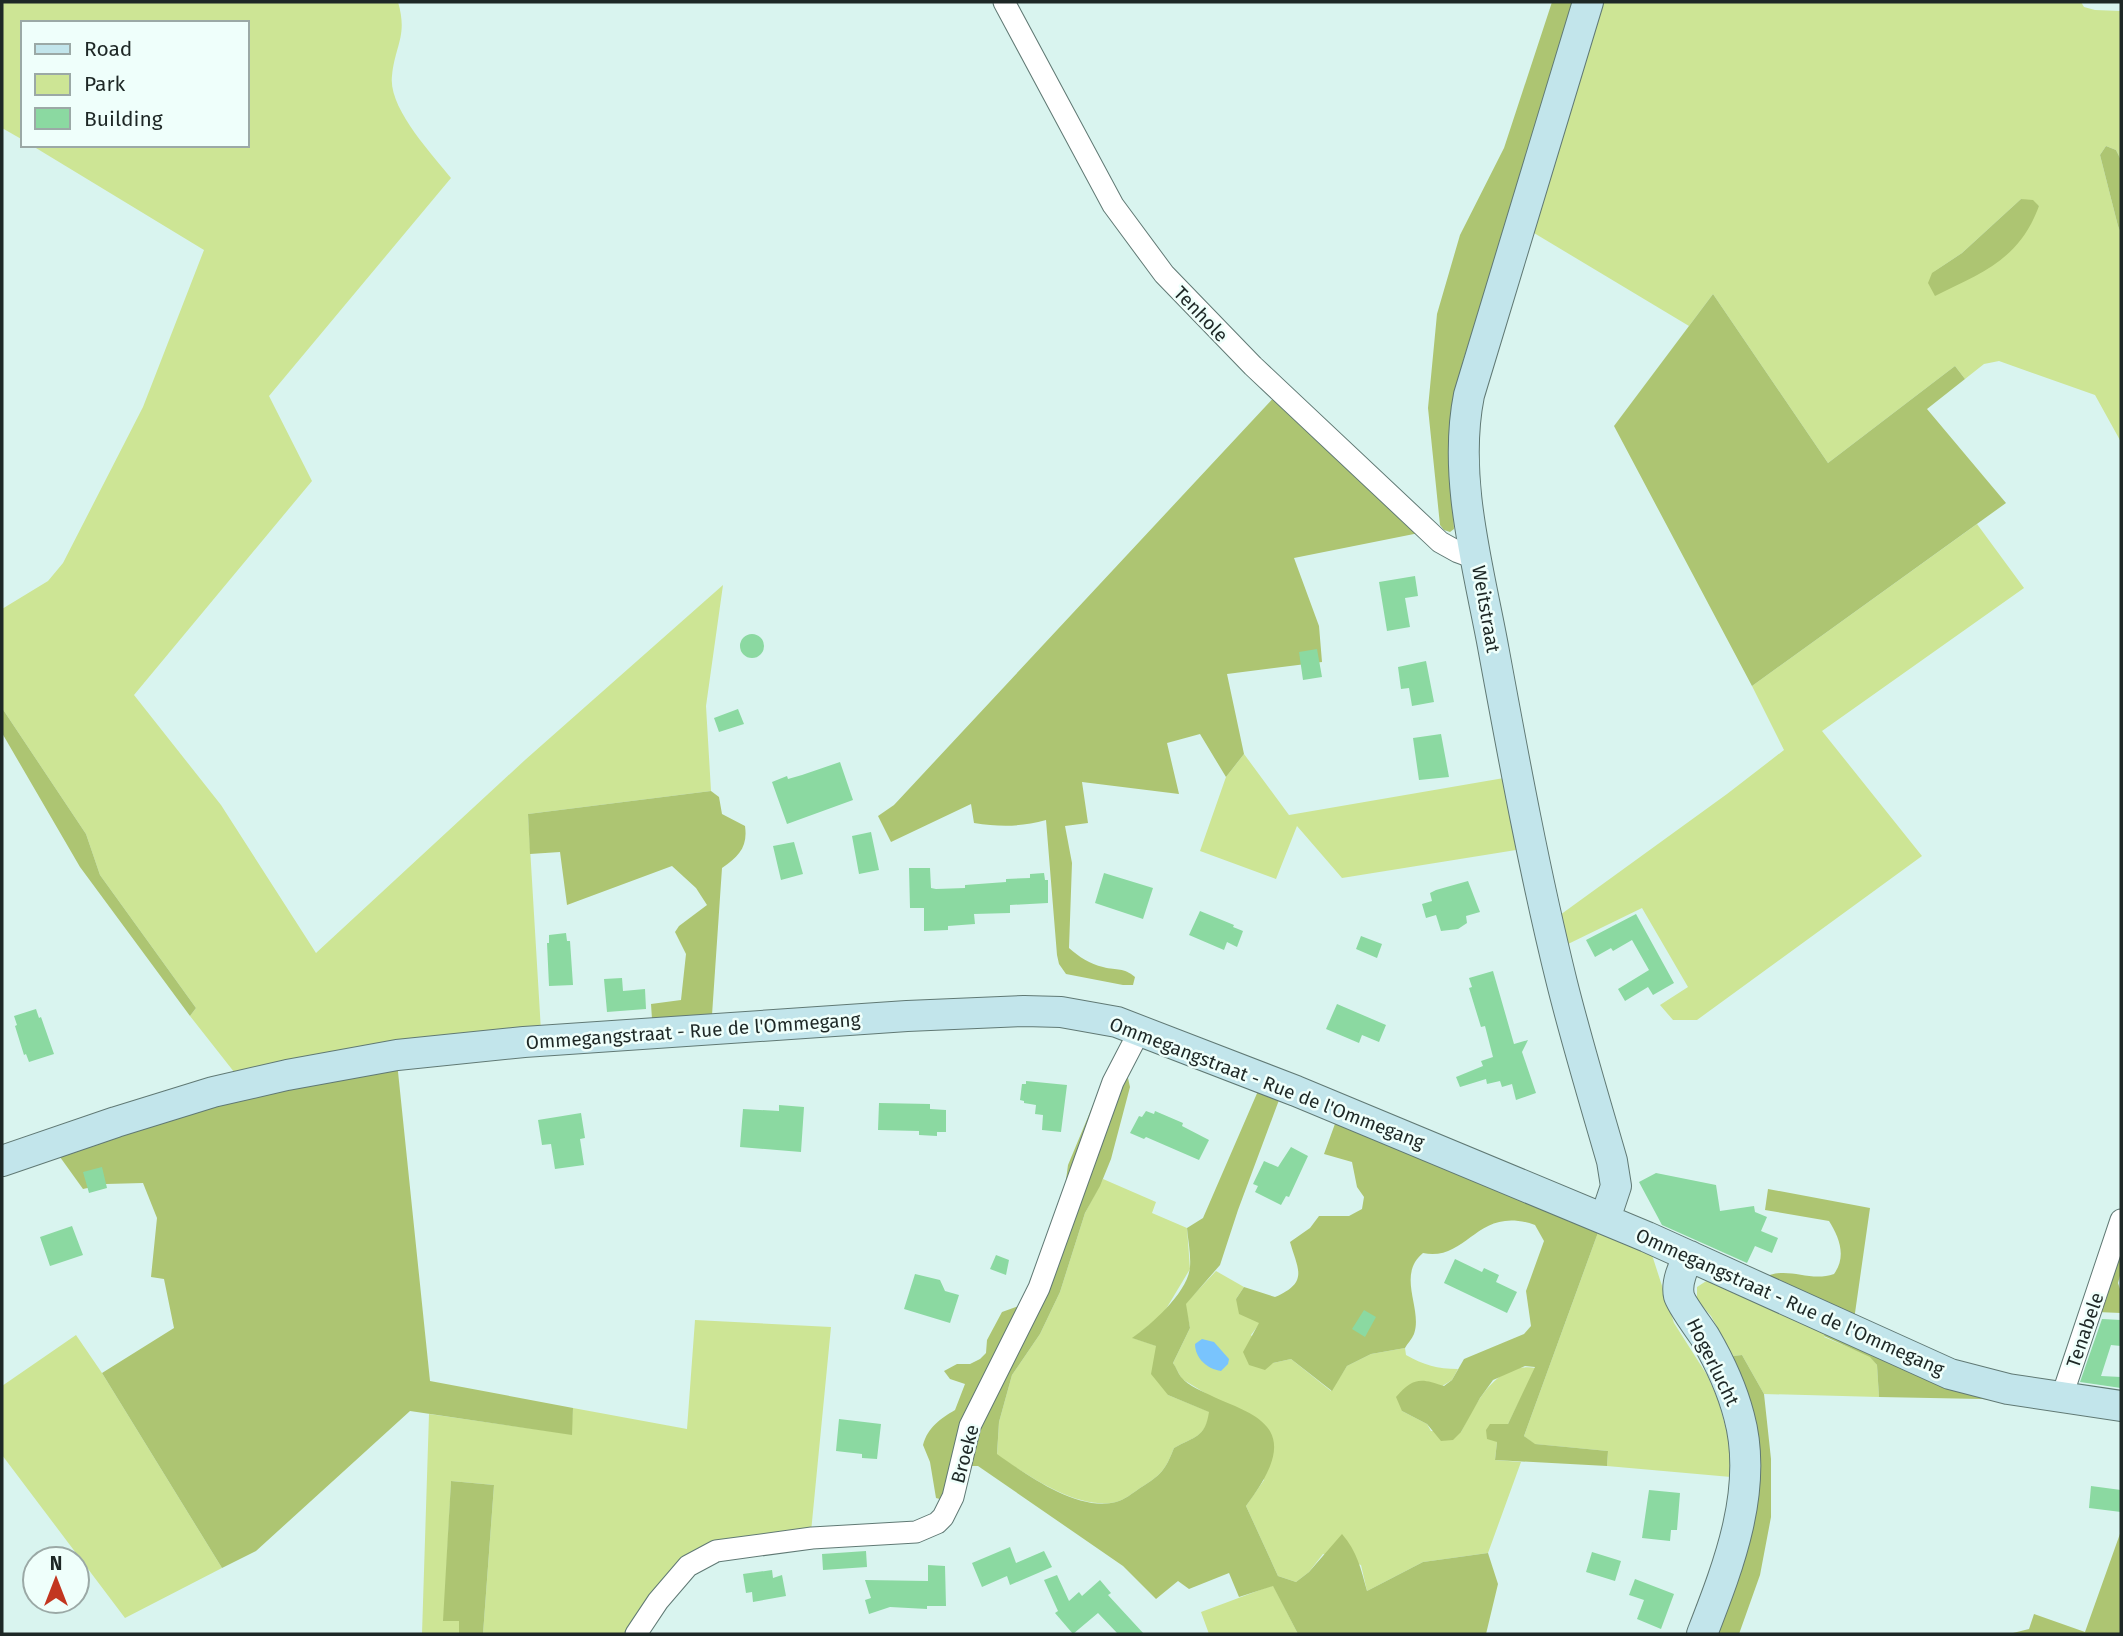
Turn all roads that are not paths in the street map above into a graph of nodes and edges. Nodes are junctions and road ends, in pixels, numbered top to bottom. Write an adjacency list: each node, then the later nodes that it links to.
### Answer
1 (1004, 2): 3 (street, Tenhole)
2 (1587, 2): 3 (main road, Weitstraat)
3 (1477, 559): 6 (main road, Weitstraat)
4 (1140, 1030): 5 (main road, Ommegangstraat - Rue de l'Ommegang); 6 (main road, Ommegangstraat - Rue de l'Ommegang); 11 (street, Broeke)
5 (2, 1161)
6 (1605, 1219): 8 (main road, Ommegangstraat - Rue de l'Ommegang)
7 (2121, 1220): 9 (street, Tenabele)
8 (1690, 1256): 9 (main road, Ommegangstraat - Rue de l'Ommegang); 12 (main road, Hogerlucht)
9 (2061, 1399): 10 (main road, Ommegangstraat - Rue de l'Ommegang)
10 (2121, 1406)
11 (635, 1634)
12 (1702, 1634)

